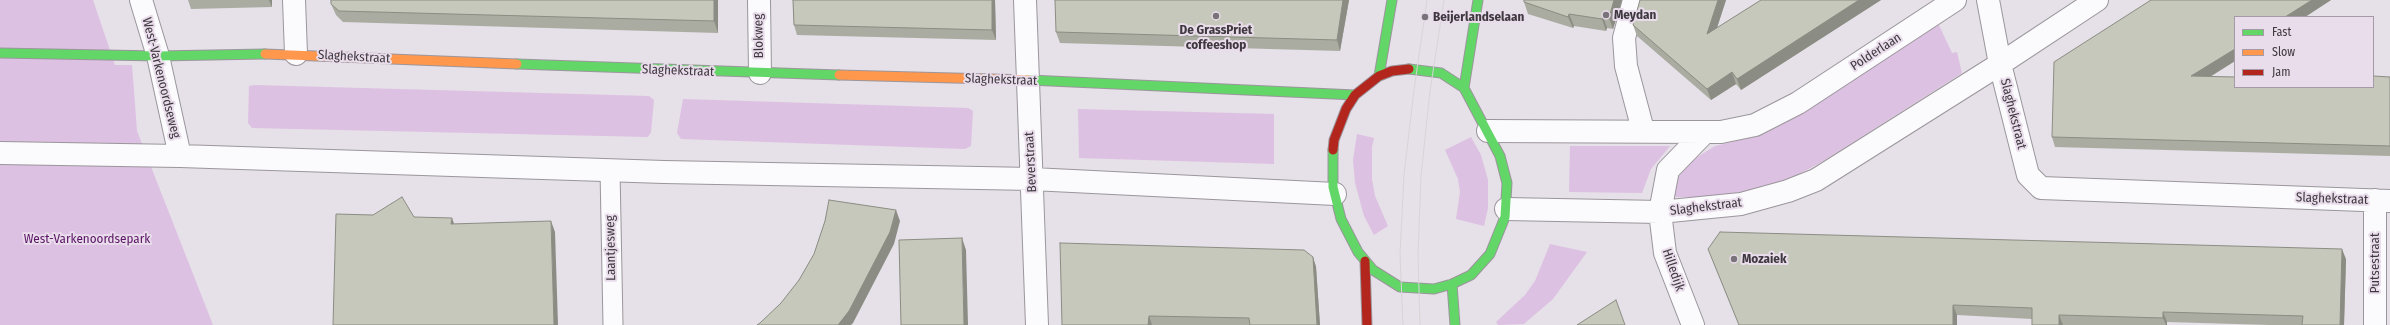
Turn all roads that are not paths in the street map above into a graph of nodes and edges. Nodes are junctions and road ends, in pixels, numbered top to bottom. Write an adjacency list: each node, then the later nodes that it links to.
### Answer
1 (141, 0): 13 (street, West-Varkenoordseweg)
2 (294, 0): 12 (street)
3 (759, 0): 15 (street, Blokweg)
4 (1025, 0): 17 (street, Beverstraat)
5 (1392, 0): 16 (street)
6 (1478, 0): 18 (street)
7 (1634, 0): 21 (street)
8 (1955, 0): 22 (street, Polderlaan)
9 (1988, 0): 14 (street)
10 (2097, 0): 14 (street)
11 (0, 53): 13 (street, Slaghekstraat)
12 (296, 54): 13 (street, Slaghekstraat); 15 (street, Slaghekstraat)
13 (158, 56): 24 (street, West-Varkenoordseweg)
14 (2000, 64): 28 (street, Slaghekstraat); 30 (street, Slaghekstraat)
15 (760, 73): 17 (street, Slaghekstraat)
16 (1379, 76): 18 (street); 19 (street)
17 (1027, 80): 19 (street, Slaghekstraat); 26 (street, Beverstraat)
18 (1464, 88): 20 (street)
19 (1355, 95): 27 (street)
20 (1488, 130): 21 (street); 29 (street)
21 (1643, 130): 22 (street)
22 (1705, 132): 30 (street, Slaghekstraat)
23 (0, 153): 24 (street)
24 (180, 156): 25 (street)
25 (610, 170): 26 (street); 33 (lane, Laantjesweg)
26 (1032, 179): 27 (street); 34 (street, Beverstraat)
27 (1335, 194): 31 (street)
28 (2382, 201): 38 (street, Putsestraat)
29 (1506, 209): 30 (street, Slaghekstraat); 32 (street)
30 (1660, 212): 37 (street, Hilledijk)
31 (1365, 261): 32 (street); 35 (street)
32 (1452, 284): 36 (street)
33 (613, 325)
34 (1037, 325)
35 (1367, 325)
36 (1455, 325)
37 (1693, 325)
38 (2375, 325)

